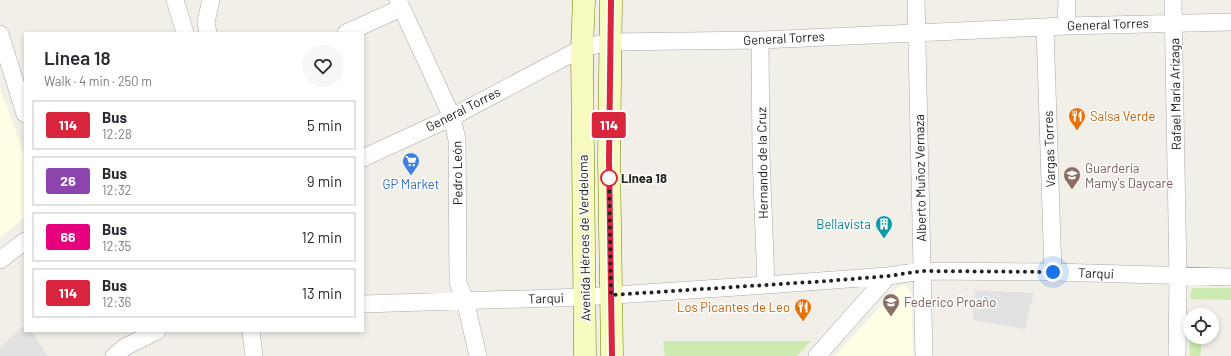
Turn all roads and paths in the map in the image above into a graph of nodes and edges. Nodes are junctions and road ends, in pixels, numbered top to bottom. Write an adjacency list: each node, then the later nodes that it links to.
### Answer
1 (175, 0): 14 (street)
2 (211, 0): 15 (street)
3 (584, 0): 20 (main road, Avenida Héroes de Verdeloma)
4 (611, 0): 19 (main road, Avenida Héroes de Verdeloma)
5 (916, 0): 13 (street, Alberto Muñoz Vernaza)
6 (1067, 0): 11 (street)
7 (1173, 0): 9 (street, Rafael María Arízaga)
8 (400, 4): 16 (street); 22 (street, Pedro León)
9 (1174, 22): 10 (street, General Torres); 11 (street, General Torres); 29 (street, Rafael María Arízaga)
10 (1231, 22)
11 (1066, 26): 12 (street, General Torres)
12 (1045, 27): 13 (street, General Torres); 27 (street, Vargas Torres)
13 (918, 31): 18 (street, General Torres); 26 (street, Alberto Muñoz Vernaza)
14 (185, 32)
15 (208, 32)
16 (348, 32)
17 (0, 34): 21 (street)
18 (760, 40): 19 (street, General Torres); 31 (street, Hernando de la Cruz)
19 (609, 42): 20 (street, General Torres); 32 (main road, Avenida Héroes de Verdeloma)
20 (582, 48): 22 (street, General Torres); 33 (main road, Avenida Héroes de Verdeloma)
21 (24, 111)
22 (452, 117): 23 (street, General Torres); 34 (street, Pedro León)
23 (364, 158)
24 (24, 242): 25 (street)
25 (0, 260)
26 (922, 271): 27 (street, Tarqui); 28 (street, Tarqui); 44 (street, Alberto Muñoz Vernaza)
27 (1053, 272): 29 (street, Tarqui)
28 (888, 276): 31 (street, Tarqui); 43 (street)
29 (1178, 276): 30 (street, Tarqui); 45 (street, Rafael María Arízaga)
30 (1231, 277)
31 (766, 285): 32 (street, Tarqui)
32 (611, 295): 33 (street, Tarqui); 42 (main road, Avenida Héroes de Verdeloma)
33 (585, 297): 34 (street, Tarqui); 41 (main road, Avenida Héroes de Verdeloma)
34 (465, 300): 35 (street, Tarqui); 40 (street, Pedro León)
35 (364, 304)
36 (155, 332): 38 (street)
37 (251, 332): 39 (street)
38 (114, 356)
39 (254, 356)
40 (478, 356)
41 (585, 356)
42 (612, 356)
43 (817, 356)
44 (924, 356)
45 (1177, 356)

